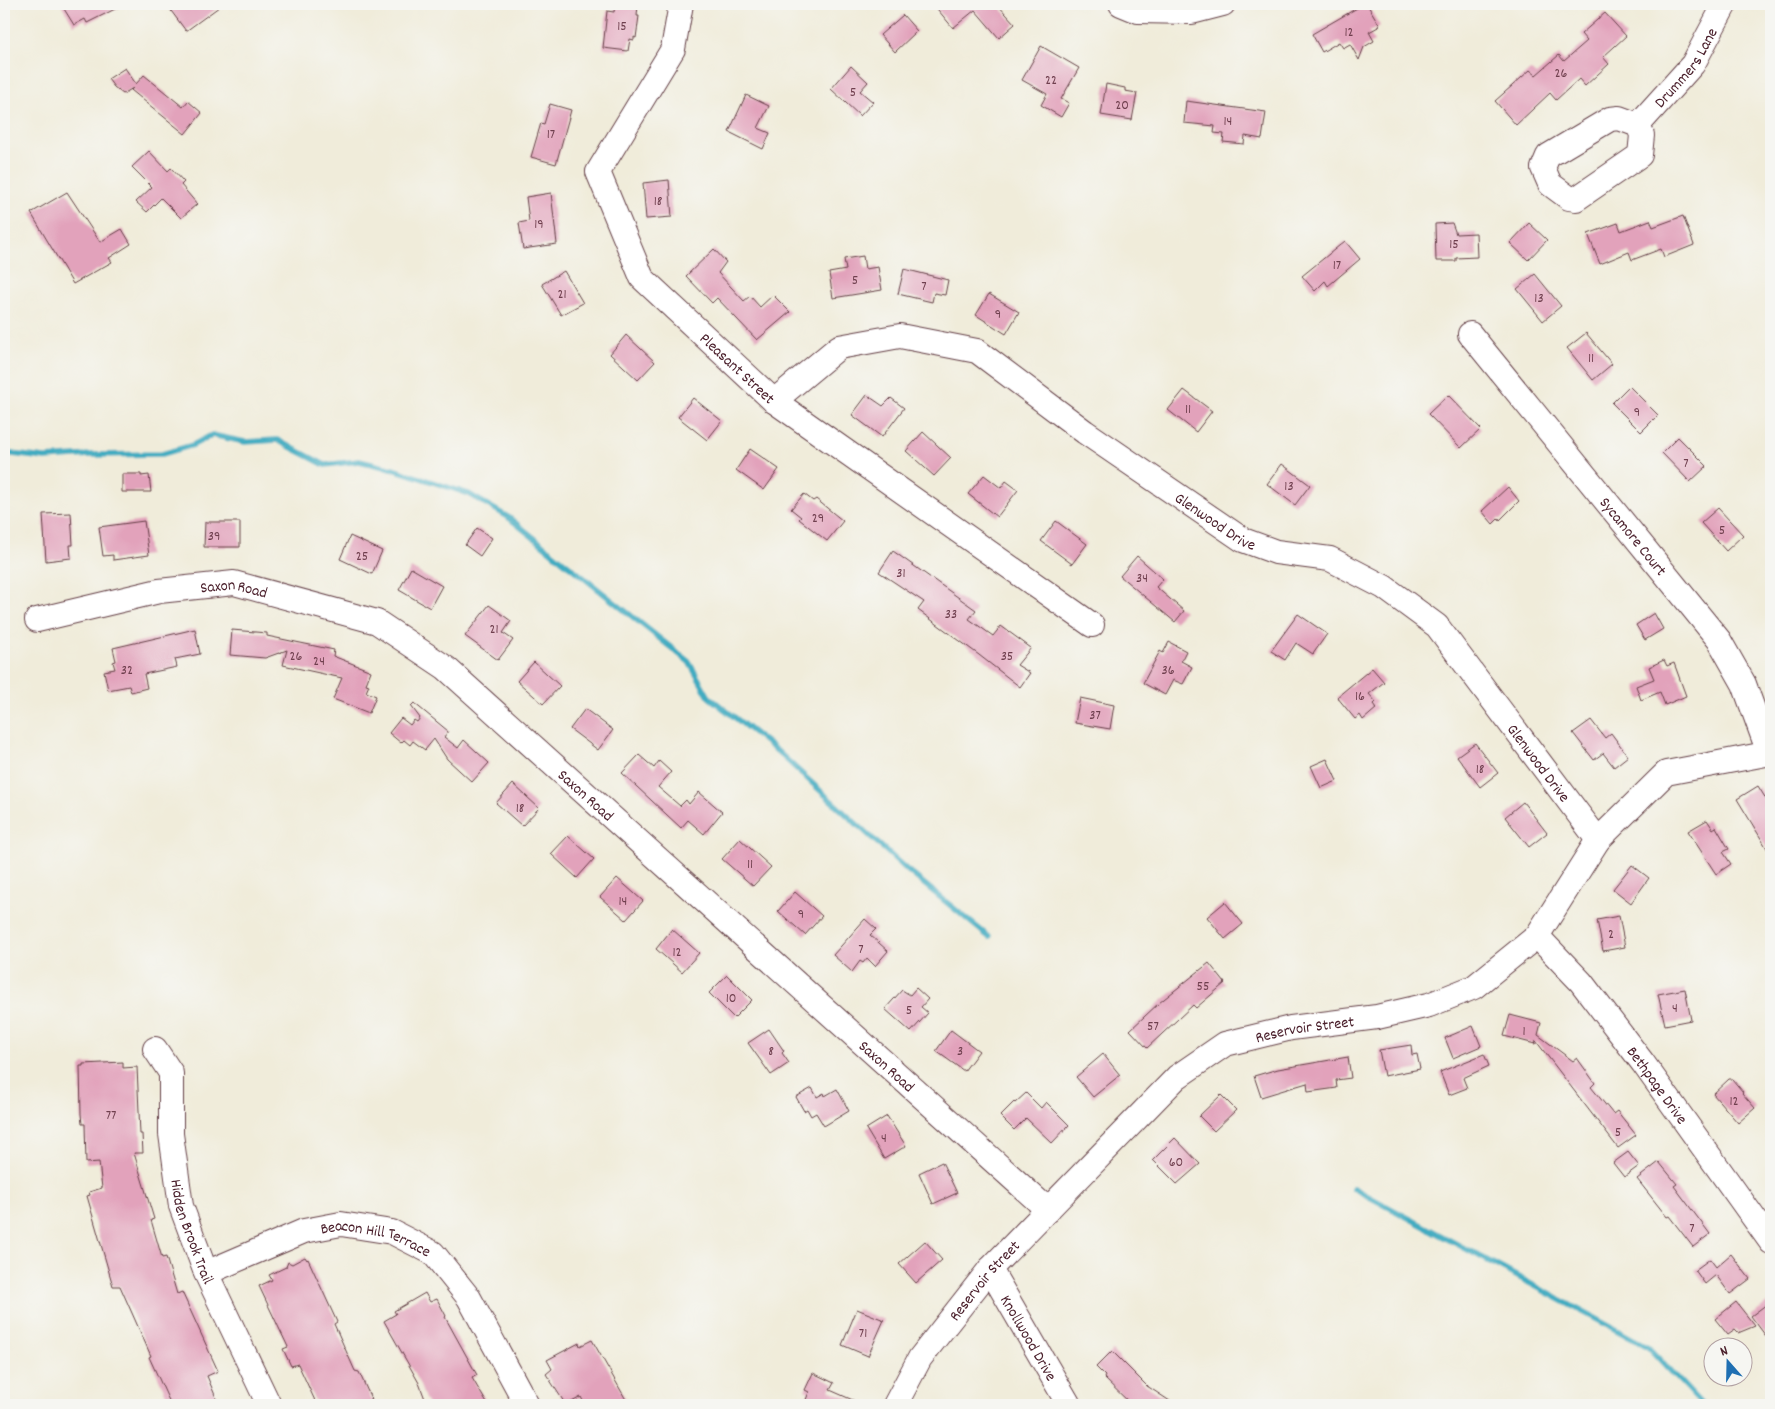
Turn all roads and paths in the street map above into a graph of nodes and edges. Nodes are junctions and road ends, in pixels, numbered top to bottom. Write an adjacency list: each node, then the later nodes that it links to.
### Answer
1 (681, 4): 7 (street, Pleasant Street)
2 (1121, 4): 3 (street)
3 (1223, 4)
4 (1724, 4): 5 (street, Drummers Lane)
5 (1638, 125)
6 (1470, 334): 10 (street, Sycamore Court)
7 (774, 401): 9 (street, Pleasant Street); 11 (street, Glenwood Drive)
8 (37, 620): 14 (street, Saxon Road)
9 (1092, 625)
10 (1770, 753): 11 (street, Reservoir Street)
11 (1598, 840): 12 (street, Reservoir Street)
12 (1537, 936): 14 (street, Reservoir Street); 15 (street, Bethpage Drive)
13 (155, 1049): 17 (street, Hidden Brook Trail)
14 (1048, 1210): 16 (street, Reservoir Street)
15 (1771, 1242)
16 (990, 1269): 20 (street, Reservoir Street); 21 (street, Knollwood Drive)
17 (206, 1273): 18 (street, Hidden Brook Trail); 19 (street, Beacon Hill Terrace)
18 (269, 1405)
19 (527, 1405)
20 (895, 1405)
21 (1068, 1405)

